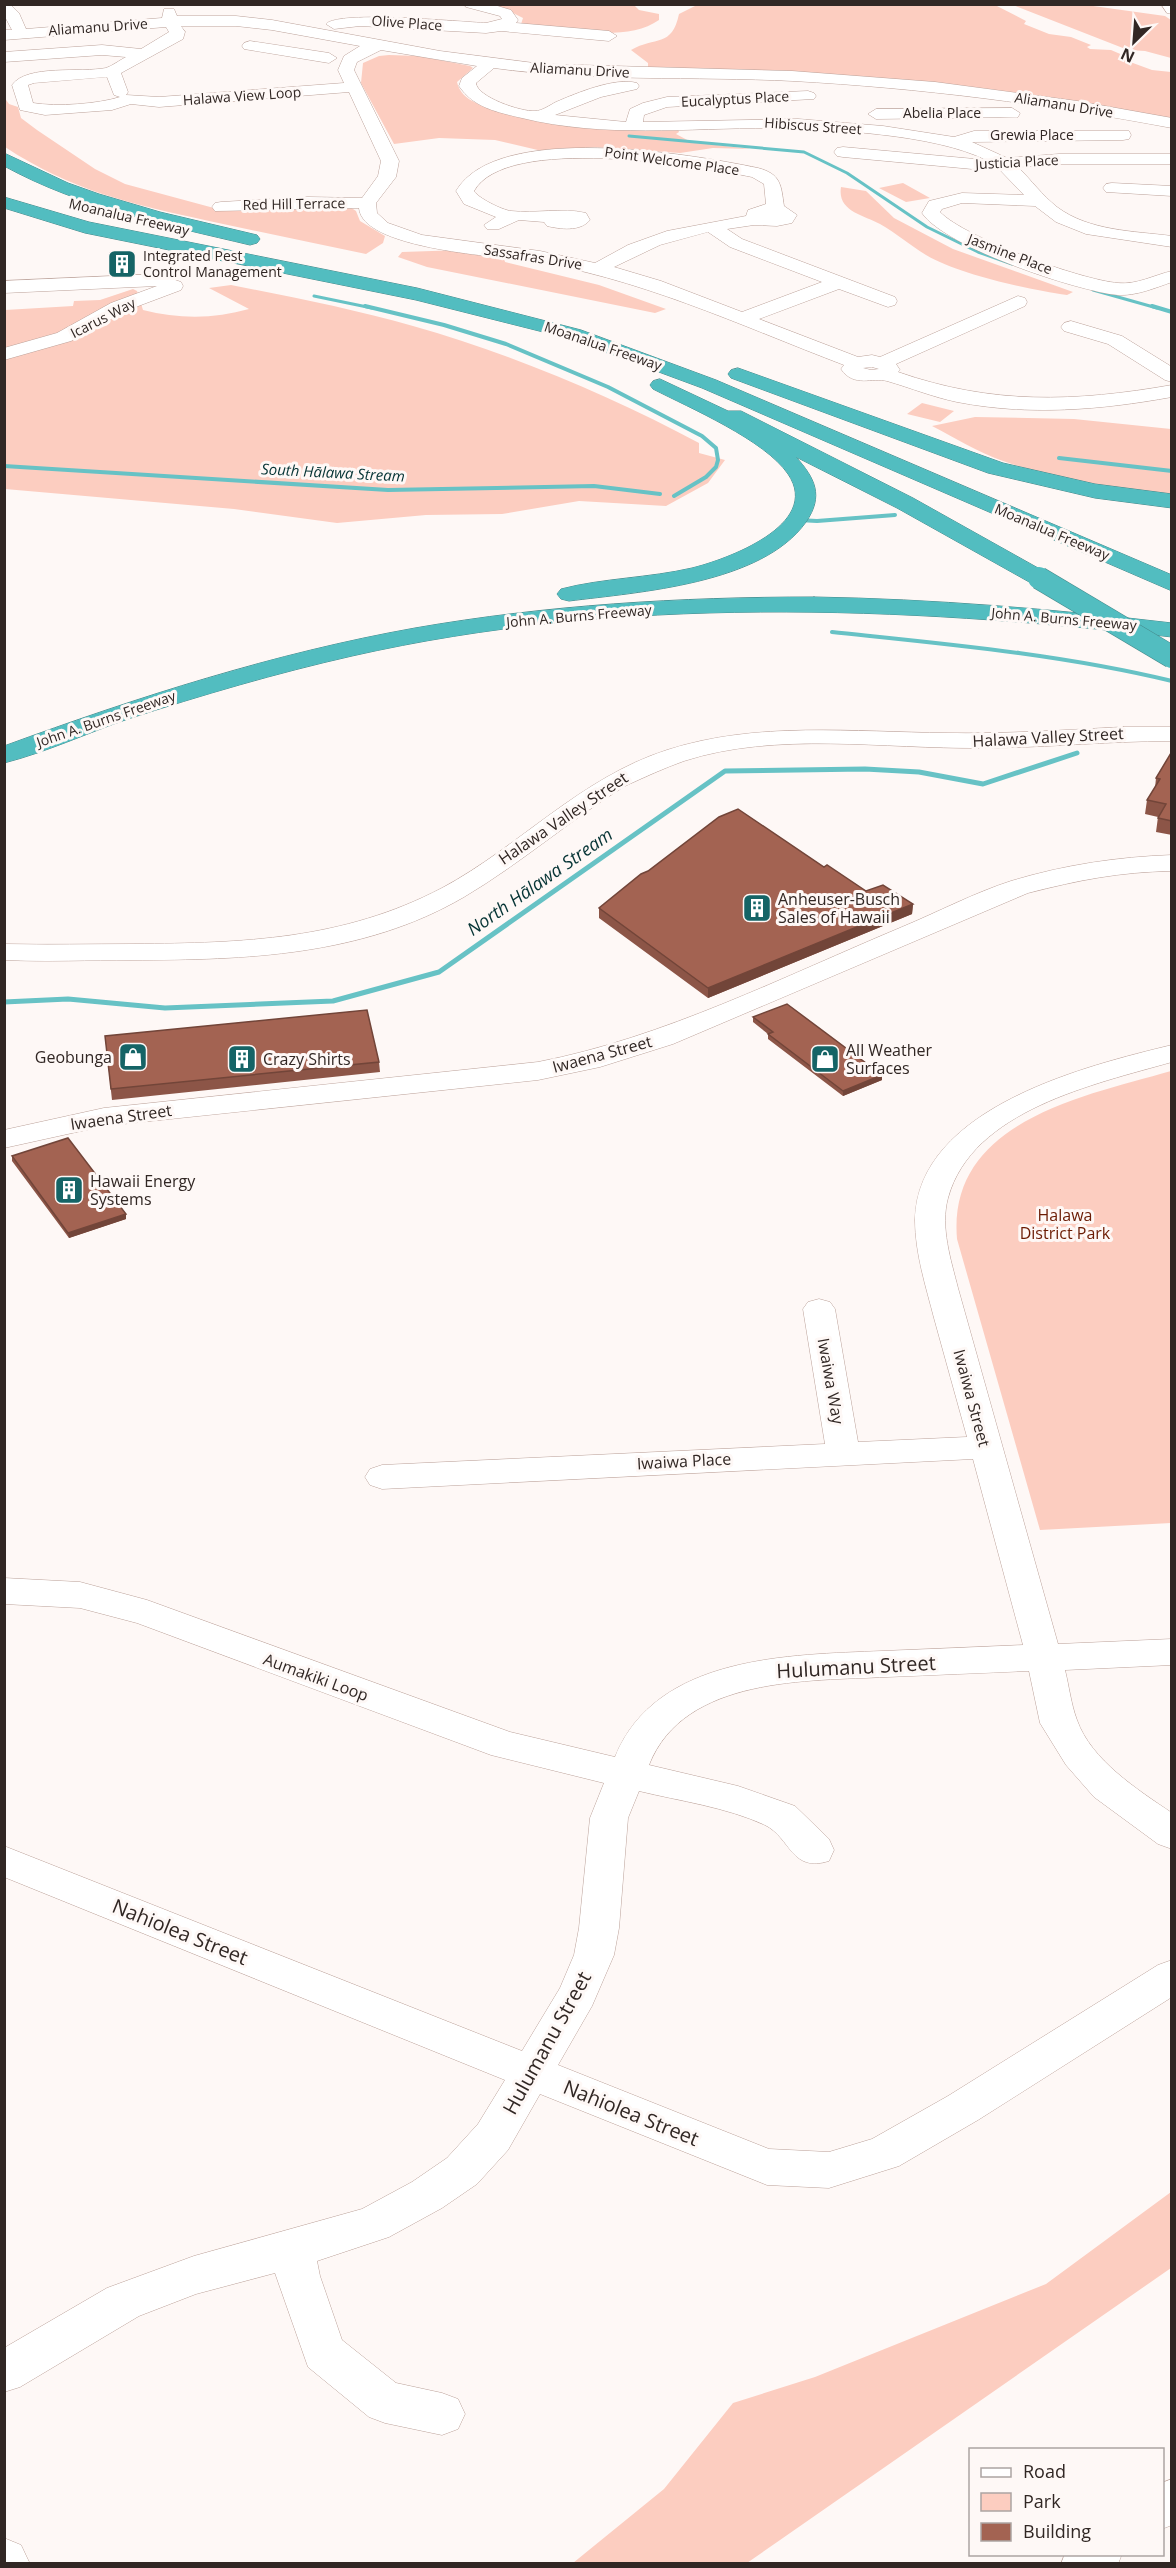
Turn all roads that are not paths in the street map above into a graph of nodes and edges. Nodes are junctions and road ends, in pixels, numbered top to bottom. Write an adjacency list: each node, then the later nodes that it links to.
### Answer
1 (178, 4): 6 (street)
2 (471, 4): 7 (street)
3 (1168, 4): 5 (street)
4 (4, 7): 9 (street)
5 (1172, 9)
6 (170, 21): 8 (street, Aliamanu Drive); 9 (street, Aliamanu Drive); 15 (street, Halawa View Loop)
7 (501, 26): 8 (street, Olive Place); 11 (street, Olive Place)
8 (315, 32): 12 (street, Aliamanu Drive)
9 (21, 33): 10 (street, Aliamanu Drive)
10 (4, 34)
11 (599, 37)
12 (382, 45): 18 (street, Aliamanu Drive); 22 (street)
13 (250, 46): 14 (street)
14 (295, 53): 17 (street); 19 (street)
15 (143, 54): 16 (street); 20 (street, Halawa View Loop)
16 (4, 57)
17 (329, 58)
18 (491, 63): 25 (street, Hibiscus Street); 27 (street, Aliamanu Drive)
19 (270, 68)
20 (113, 72): 24 (street); 24 (street, Halawa View Loop)
21 (671, 85): 25 (street)
22 (354, 87): 24 (street, Halawa View Loop); 41 (street)
23 (829, 96): 28 (street, Eucalyptus Place)
24 (130, 99)
25 (538, 117): 28 (street, Hibiscus Street)
26 (1056, 118): 29 (street, Abelia Place)
27 (1172, 123)
28 (634, 126): 29 (street, Hibiscus Street)
29 (834, 126): 31 (street, Hibiscus Street)
30 (1115, 137): 31 (street, Grewia Place)
31 (957, 142): 35 (street, Hibiscus Street)
32 (843, 152): 35 (street, Justicia Place)
33 (4, 158): 48 (highway)
34 (1172, 159): 35 (street, Justicia Place)
35 (1005, 164): 39 (street, Hibiscus Street)
36 (14, 184): 54 (highway, Moanalua Freeway)
37 (1112, 188): 38 (street)
38 (1172, 191)
39 (1039, 201): 49 (street, Hibiscus Street); 55 (street, Jasmine Place)
40 (4, 202): 47 (highway, Moanalua Freeway)
41 (367, 203): 42 (street, Red Hill Terrace); 50 (street, Sassafras Drive)
42 (221, 207)
43 (4, 213): 47 (highway)
44 (510, 217): 45 (street, Point Welcome Place); 46 (street, Point Welcome Place); 50 (street, Point Welcome Place)
45 (553, 217)
46 (713, 227): 53 (street, Point Welcome Place); 56 (street)
47 (152, 242): 52 (highway, Moanalua Freeway)
48 (266, 242)
49 (1172, 242)
50 (466, 246): 53 (street, Sassafras Drive)
51 (334, 258): 54 (highway)
52 (247, 260): 62 (highway); 71 (highway, Moanalua Freeway)
53 (599, 268): 60 (street, Sassafras Drive)
54 (392, 272): 64 (highway, Moanalua Freeway)
55 (1172, 276)
56 (840, 282): 58 (street); 60 (street)
57 (4, 287): 63 (street, Icarus Way)
58 (888, 301)
59 (1018, 302): 65 (street)
60 (742, 319): 65 (street, Sassafras Drive)
61 (1071, 327): 66 (street)
62 (550, 339): 74 (highway); 77 (highway, bridge)
63 (4, 354)
64 (705, 363): 69 (highway, Moanalua Freeway); 70 (highway)
65 (884, 368): 68 (street, Sassafras Drive)
66 (1172, 376)
67 (1172, 383): 68 (street, Sassafras Drive)
68 (1172, 390)
69 (1024, 497)
70 (1172, 501)
71 (1172, 584)
72 (624, 610): 74 (highway, John A. Burns Freeway); 75 (highway, John A. Burns Freeway); 76 (highway)
73 (1172, 612): 74 (highway, John A. Burns Freeway)
74 (472, 620): 78 (highway, John A. Burns Freeway); 80 (highway, John A. Burns Freeway)
75 (1172, 630)
76 (1172, 652)
77 (1172, 657)
78 (4, 731)
79 (1172, 734): 82 (street, Halawa Valley Street)
80 (4, 755)
81 (1172, 864): 84 (street, Iwaena Street)
82 (4, 952)
83 (1172, 1053): 86 (street, Iwaiwa Street)
84 (4, 1139)
85 (819, 1310): 87 (street, Iwaiwa Way)
86 (986, 1447): 87 (street, Iwaiwa Place); 91 (street, Iwaiwa Street)
87 (843, 1453): 88 (street, Iwaiwa Place)
88 (382, 1477)
89 (4, 1591): 92 (street, Aumakiki Loop)
90 (1172, 1652): 91 (street, Hulumanu Street)
91 (1043, 1659): 92 (street, Hulumanu Street); 93 (street, Iwaiwa Street)
92 (626, 1774): 94 (street, Aumakiki Loop); 97 (street, Hulumanu Street)
93 (1172, 1834)
94 (815, 1850)
95 (4, 1862): 97 (street, Nahiolea Street)
96 (1172, 1976): 97 (street, Nahiolea Street)
97 (531, 2074): 98 (street, Hulumanu Street)
98 (293, 2249): 99 (street, Hulumanu Street); 100 (street)
99 (4, 2372)
100 (442, 2414)

